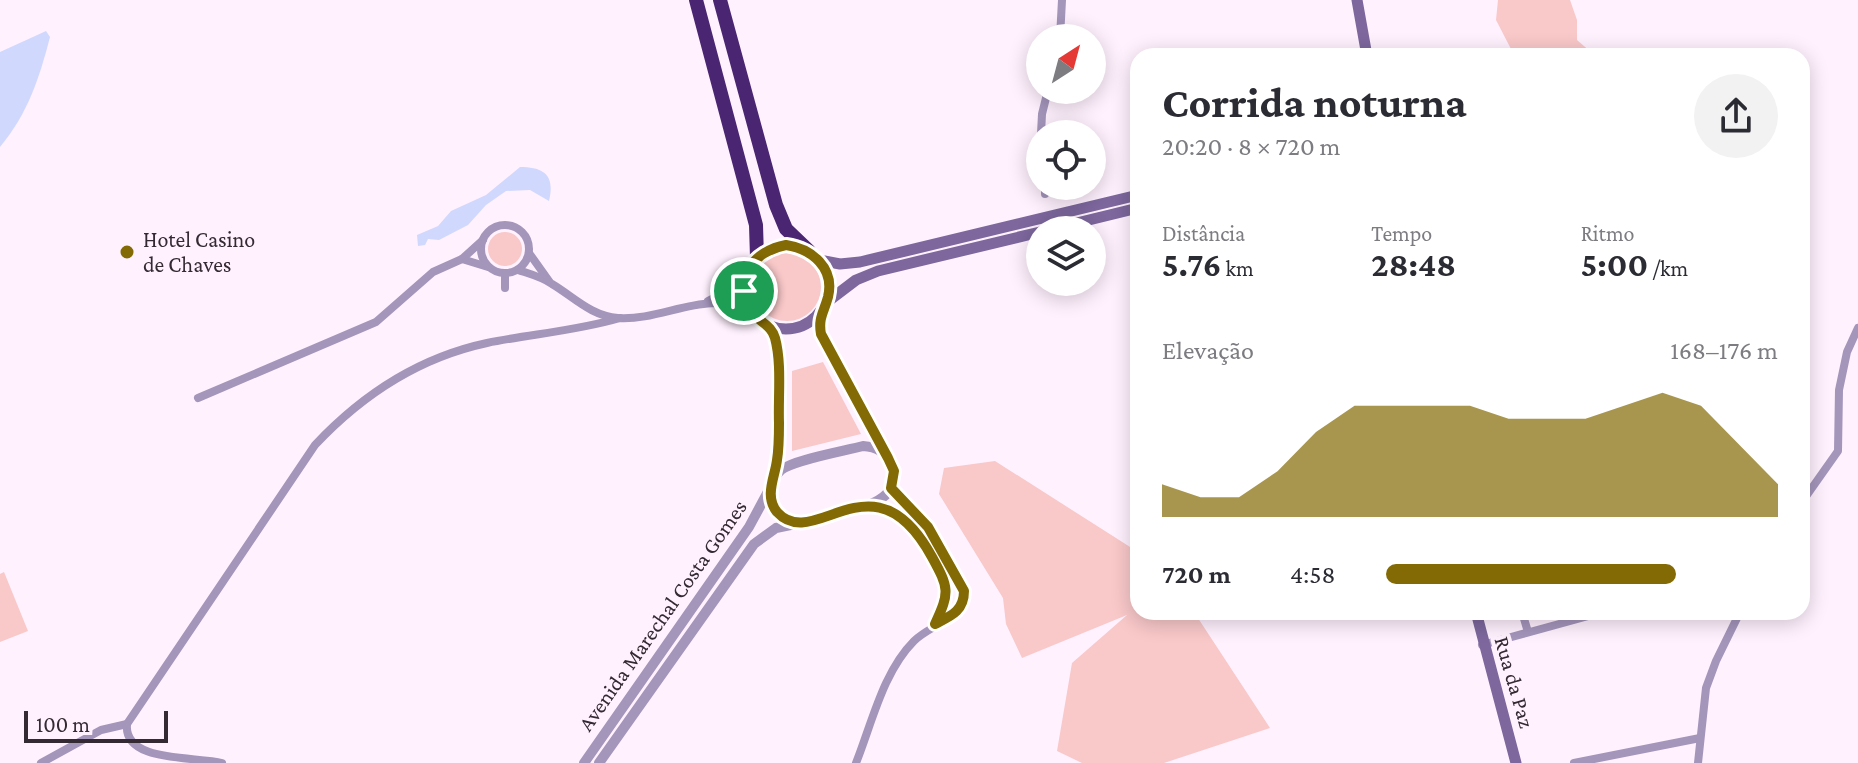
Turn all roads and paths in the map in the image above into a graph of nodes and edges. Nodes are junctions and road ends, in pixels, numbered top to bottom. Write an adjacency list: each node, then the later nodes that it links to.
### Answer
1 (696, 0): 14 (highway)
2 (720, 0): 13 (highway)
3 (1062, 0): 5 (street)
4 (1357, 0): 6 (main road)
5 (1061, 24)
6 (1366, 48)
7 (1130, 197): 13 (main road)
8 (1130, 210): 9 (main road)
9 (1105, 216)
10 (1026, 235): 23 (main road)
11 (483, 240): 12 (street); 15 (street); 16 (street)
12 (529, 253): 17 (street); 20 (street)
13 (814, 256): 14 (main road); 23 (main road)
14 (757, 257): 18 (main road)
15 (462, 259): 16 (street); 28 (street)
16 (490, 267): 19 (street)
17 (518, 270): 19 (street); 20 (street)
18 (747, 272): 22 (street); 24 (main road)
19 (505, 273): 21 (street)
20 (553, 284): 25 (street)
21 (505, 288)
22 (704, 303): 24 (street); 25 (street)
23 (824, 307): 26 (main road); 29 (street)
24 (752, 312): 26 (main road)
25 (620, 318): 42 (street)
26 (771, 327): 30 (street)
27 (1858, 328): 32 (street)
28 (198, 398)
29 (888, 458): 30 (street); 31 (street)
30 (772, 483): 34 (street); 46 (street, Avenida Marechal Costa Gomes)
31 (891, 488): 33 (street); 39 (street)
32 (1810, 491)
33 (870, 504): 34 (street, Avenida Marechal Costa Gomes); 39 (street)
34 (805, 522): 47 (street, Avenida Marechal Costa Gomes)
35 (1477, 620): 41 (main road, Rua da Paz)
36 (1524, 620): 40 (street)
37 (1572, 620): 40 (street)
38 (1736, 620): 43 (street)
39 (935, 624): 48 (street)
40 (1528, 632): 41 (street)
41 (1482, 645): 49 (main road, Rua da Paz)
42 (127, 724): 44 (street); 45 (street)
43 (1700, 738): 50 (street); 51 (street)
44 (41, 763)
45 (222, 763)
46 (584, 763)
47 (599, 763)
48 (856, 763)
49 (1516, 763)
50 (1574, 763)
51 (1698, 763)

